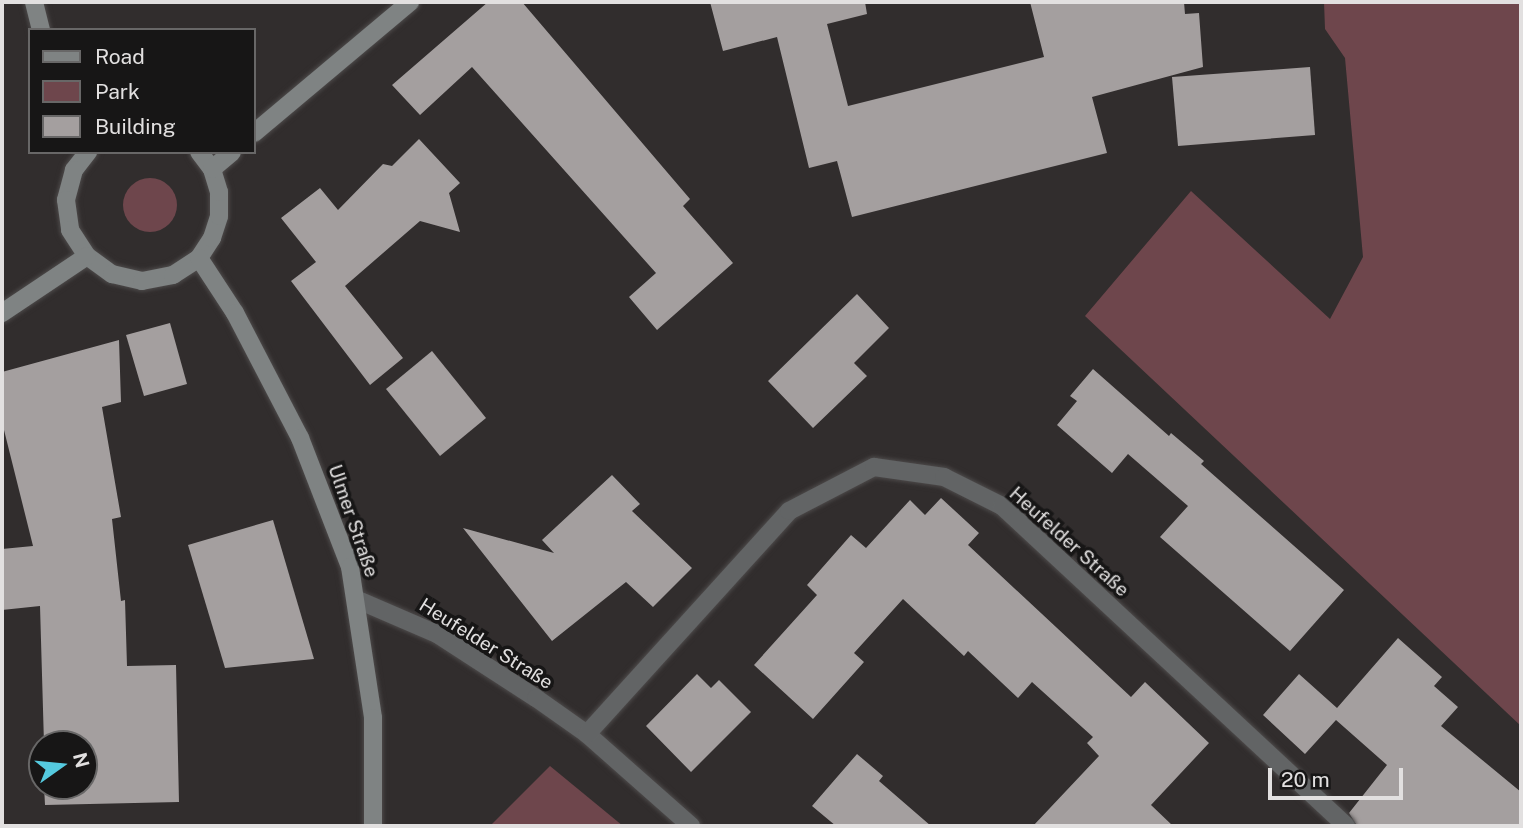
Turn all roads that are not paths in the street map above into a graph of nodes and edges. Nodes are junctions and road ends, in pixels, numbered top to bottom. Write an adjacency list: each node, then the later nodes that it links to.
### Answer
1 (34, 2): 3 (street)
2 (401, 4): 4 (street)
3 (40, 28)
4 (256, 131)
5 (86, 154): 9 (street)
6 (201, 154): 8 (street)
7 (230, 154): 8 (street)
8 (212, 169): 10 (street)
9 (87, 256): 10 (street); 11 (street)
10 (199, 258): 12 (street, Ulmer Straße)
11 (2, 313)
12 (358, 600): 13 (street, Heufelder Straße); 14 (street, Ulmer Straße)
13 (587, 734): 15 (street, Heufelder Straße); 16 (street, Heufelder Straße)
14 (373, 826)
15 (691, 826)
16 (1346, 826)

